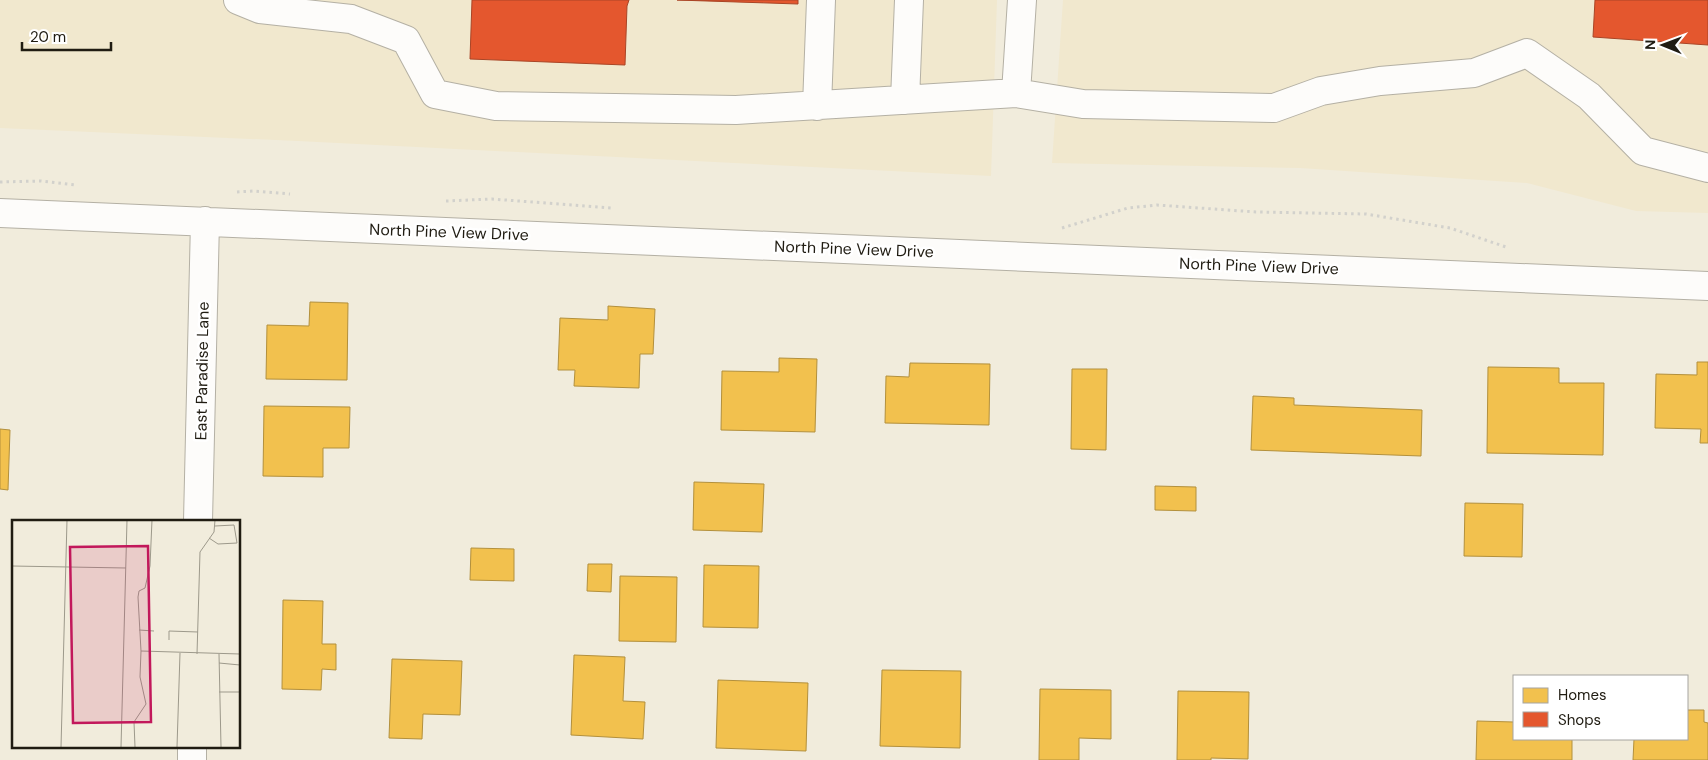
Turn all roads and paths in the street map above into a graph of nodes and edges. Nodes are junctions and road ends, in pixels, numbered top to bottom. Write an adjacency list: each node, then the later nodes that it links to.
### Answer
1 (238, 0): 7 (street)
2 (821, 0): 7 (street)
3 (909, 0): 6 (street)
4 (1022, 0): 5 (street)
5 (1016, 93): 6 (street); 8 (street)
6 (905, 100): 7 (street)
7 (817, 106)
8 (1708, 168)
9 (0, 182): 10 (path)
10 (80, 185)
11 (235, 192): 12 (path)
12 (291, 194)
13 (442, 201): 14 (path)
14 (621, 208)
15 (0, 213): 16 (street, North Pine View Drive)
16 (206, 221): 19 (street, North Pine View Drive); 20 (street, East Paradise Lane)
17 (1054, 230): 18 (path)
18 (1509, 248)
19 (1708, 286)
20 (198, 520)

